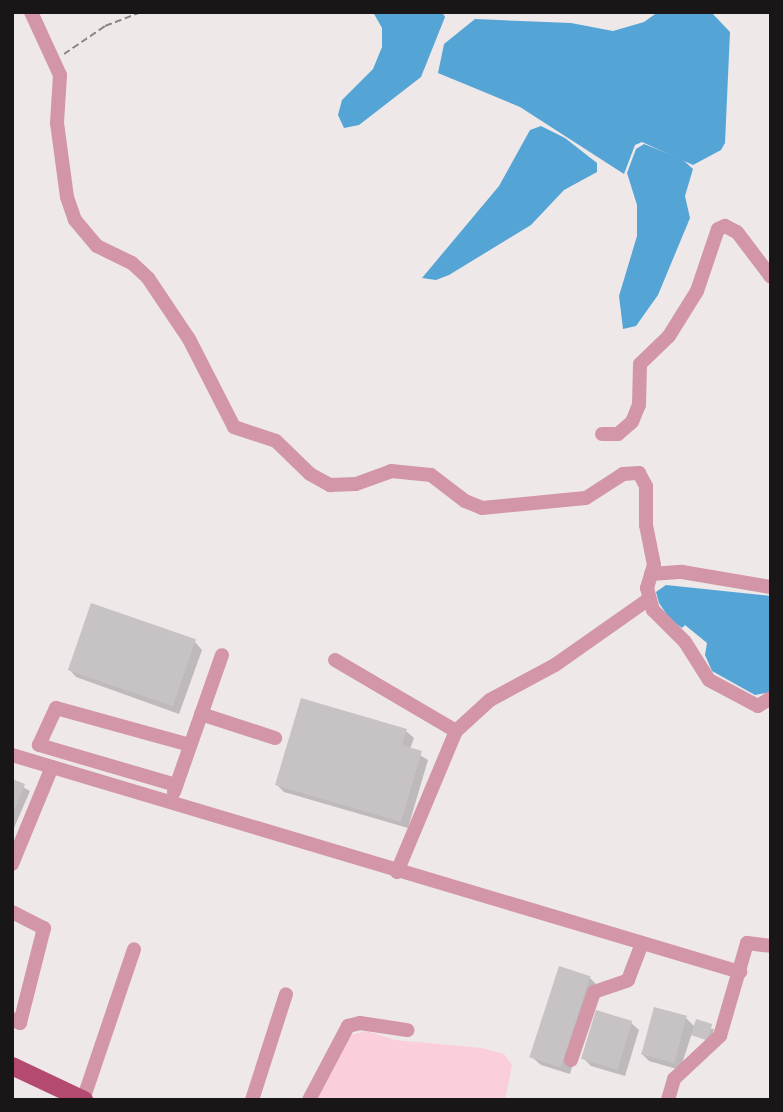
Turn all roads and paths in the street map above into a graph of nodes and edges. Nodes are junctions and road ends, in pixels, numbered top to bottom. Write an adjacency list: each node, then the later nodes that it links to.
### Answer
1 (31, 12): 3 (street)
2 (142, 12): 3 (path)
3 (53, 59): 6 (street)
4 (771, 277): 5 (street)
5 (602, 434)
6 (651, 574): 7 (street); 8 (street)
7 (771, 587)
8 (649, 599): 11 (street); 13 (street)
9 (222, 655): 12 (street)
10 (335, 660): 13 (street)
11 (771, 698)
12 (201, 715): 14 (street); 15 (street)
13 (456, 731): 21 (street)
14 (275, 738)
15 (190, 745): 18 (street); 18 (street)
16 (12, 755): 17 (street)
17 (52, 767): 19 (street); 20 (street)
18 (176, 785): 19 (street)
19 (170, 802): 21 (street)
20 (12, 864)
21 (397, 872): 23 (street)
22 (12, 912): 28 (street)
23 (642, 944): 26 (street); 30 (street)
24 (771, 946): 26 (street)
25 (134, 949): 34 (street)
26 (740, 972): 37 (street)
27 (286, 994): 35 (street)
28 (12, 1019)
29 (407, 1030): 36 (street)
30 (571, 1060)
31 (12, 1066): 34 (main road)
32 (12, 1079): 33 (main road)
33 (57, 1100)
34 (84, 1100)
35 (252, 1100)
36 (309, 1100)
37 (668, 1100)

